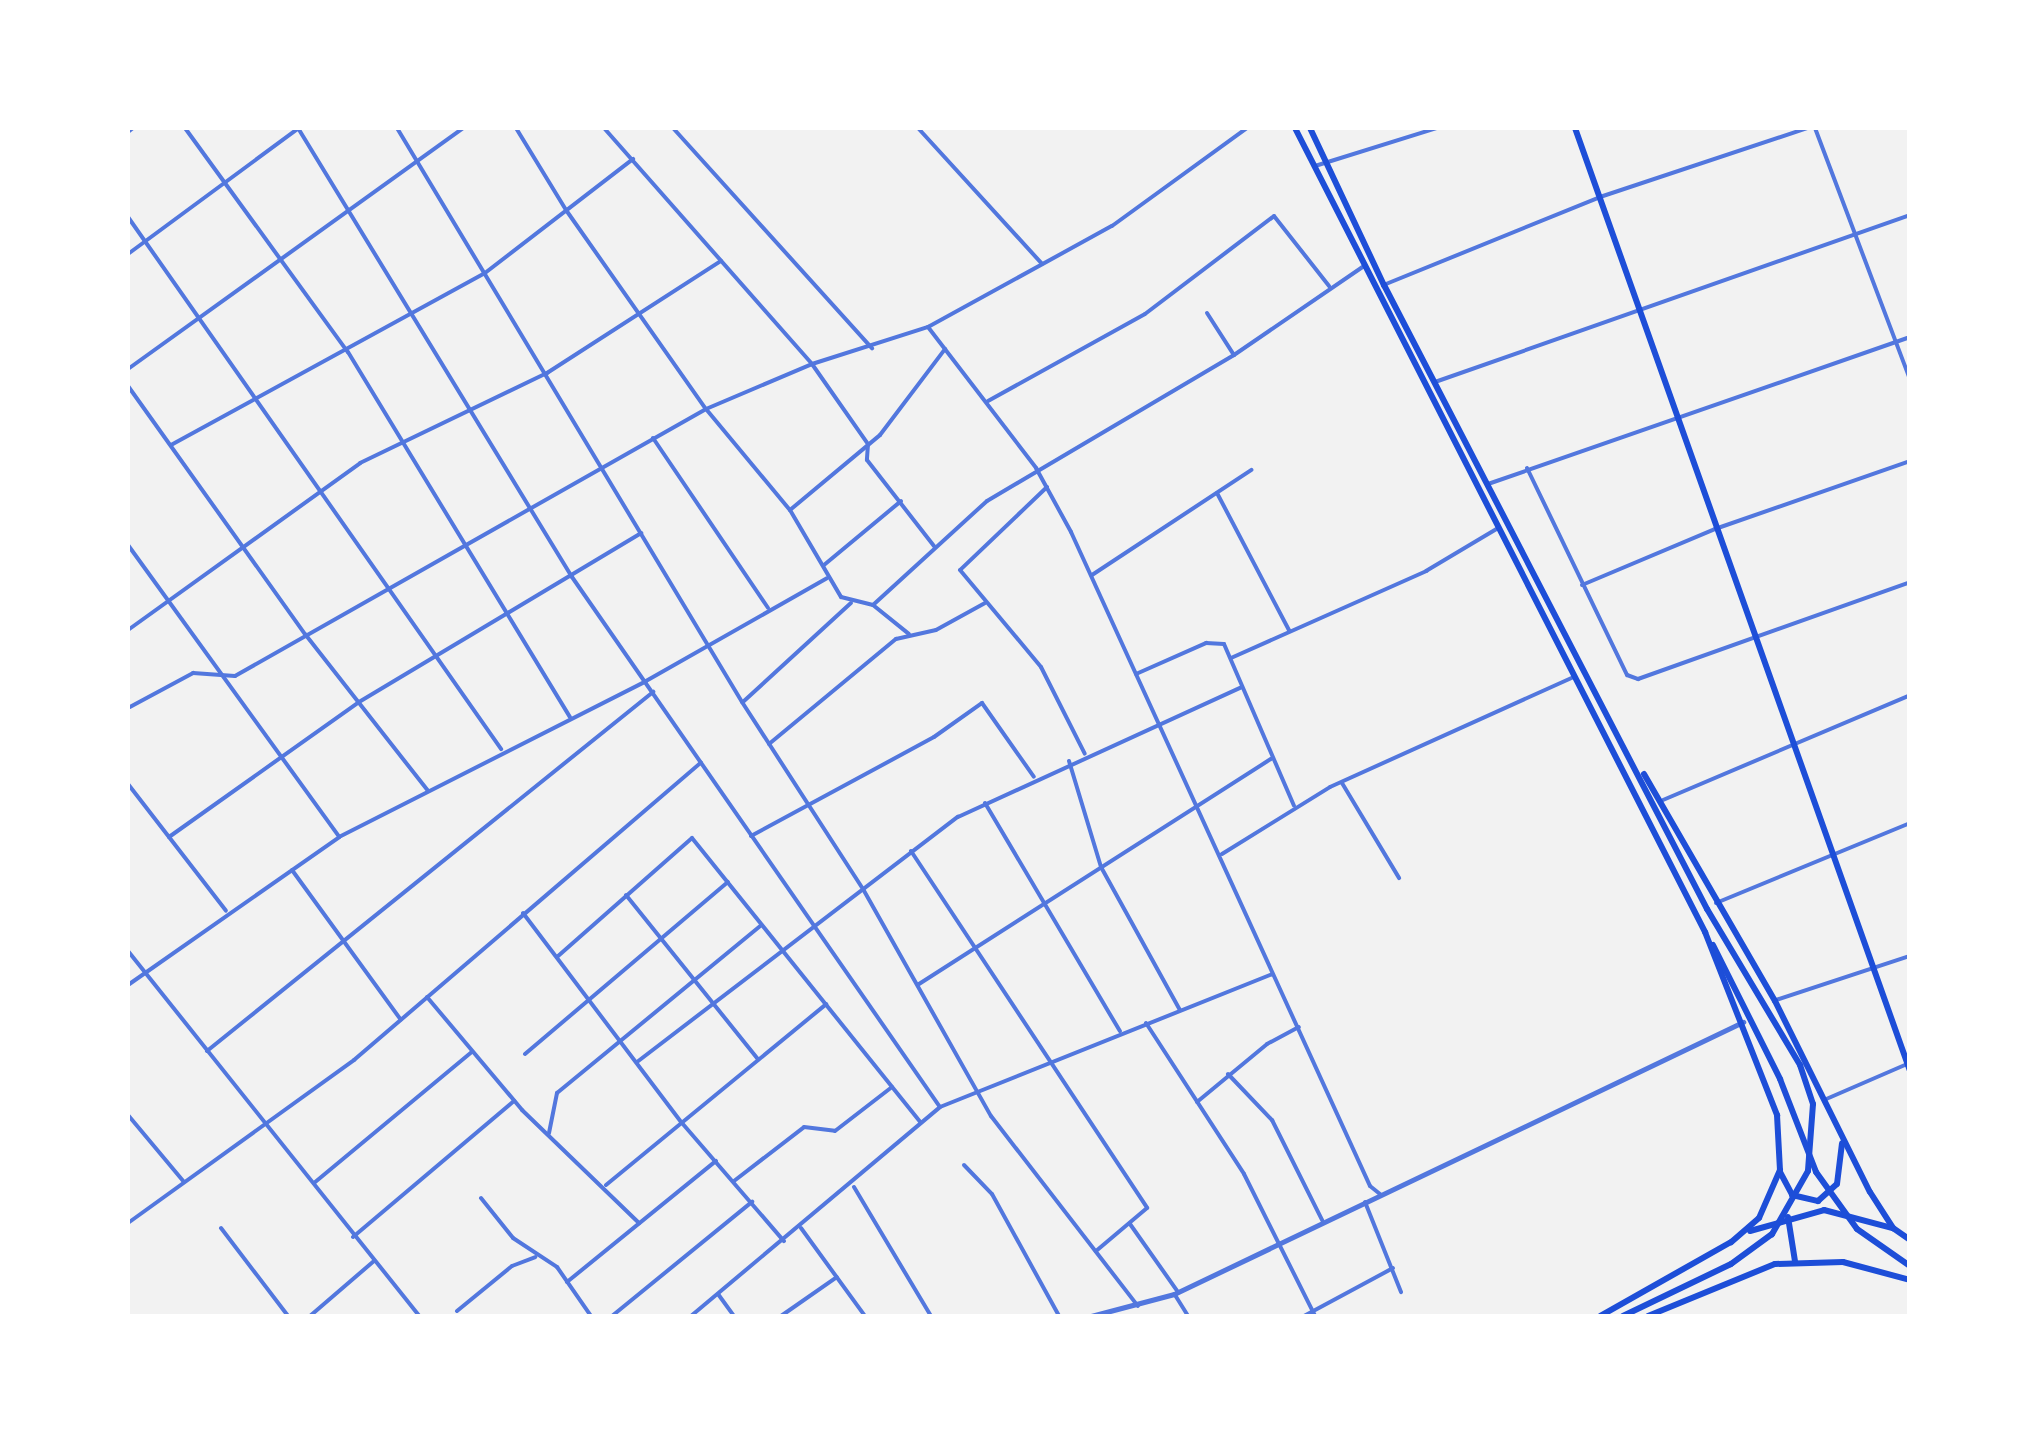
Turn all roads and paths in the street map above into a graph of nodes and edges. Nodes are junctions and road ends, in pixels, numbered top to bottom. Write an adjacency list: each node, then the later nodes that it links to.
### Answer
1 (133, 128): 17 (street)
2 (186, 128): 22 (street)
3 (299, 128): 22 (street); 24 (street)
4 (398, 128): 19 (street)
5 (463, 128): 19 (street)
6 (516, 128): 25 (street)
7 (604, 128): 18 (street)
8 (673, 128): 46 (street)
9 (918, 128): 33 (street)
10 (1246, 128): 33 (street)
11 (1295, 128): 21 (main road)
12 (1310, 128): 20 (main road)
13 (1436, 128): 20 (street)
14 (1575, 128): 23 (main road)
15 (1808, 128): 23 (street)
16 (1815, 128): 28 (street)
17 (128, 132)
18 (633, 159): 25 (street); 32 (street)
19 (419, 161): 24 (street); 35 (street)
20 (1326, 161): 21 (street); 36 (main road)
21 (1315, 166): 34 (main road)
22 (221, 179): 29 (street); 31 (street)
23 (1600, 196): 36 (street); 38 (main road)
24 (348, 210): 31 (street); 42 (street)
25 (566, 210): 35 (street); 40 (street)
26 (1910, 215): 28 (street)
27 (128, 217): 29 (street)
28 (1859, 232): 38 (street); 45 (street)
29 (145, 241): 30 (street); 41 (street)
30 (128, 254)
31 (279, 254): 41 (street); 48 (street)
32 (720, 260): 40 (street); 50 (street)
33 (1042, 264): 43 (street)
34 (1364, 266): 37 (street); 77 (main road)
35 (485, 273): 42 (street); 52 (street)
36 (1384, 285): 54 (main road)
37 (1329, 286): 49 (street); 57 (street)
38 (1639, 309): 54 (street); 60 (main road)
39 (1206, 313): 49 (street)
40 (640, 314): 52 (street); 58 (street)
41 (199, 317): 51 (street); 56 (street)
42 (412, 318): 48 (street); 59 (street)
43 (928, 327): 46 (street); 47 (street)
44 (1910, 337): 45 (street)
45 (1895, 342): 53 (street); 60 (street)
46 (872, 348): 50 (street)
47 (945, 348): 57 (street); 62 (street)
48 (348, 352): 56 (street); 64 (street)
49 (1234, 355): 67 (street)
50 (812, 364): 58 (street); 62 (street)
51 (128, 369)
52 (547, 373): 59 (street); 66 (street)
53 (1910, 380)
54 (1435, 382): 70 (main road)
55 (128, 386): 63 (street)
56 (254, 398): 63 (street); 72 (street)
57 (986, 402): 67 (street)
58 (706, 408): 61 (street); 76 (street)
59 (469, 413): 64 (street); 75 (street)
60 (1676, 421): 68 (street); 78 (main road)
61 (652, 438): 66 (street); 95 (street)
62 (868, 444): 74 (street); 76 (street)
63 (172, 445): 83 (street)
64 (402, 446): 72 (street); 81 (street)
65 (1910, 461): 78 (street)
66 (600, 465): 75 (street); 79 (street)
67 (1036, 468): 71 (street); 82 (street)
68 (1527, 468): 70 (street); 90 (street)
69 (1250, 470): 73 (street)
70 (1488, 484): 121 (main road)
71 (1048, 488): 85 (street); 92 (street)
72 (322, 492): 83 (street); 89 (street)
73 (1216, 492): 85 (street); 98 (street)
74 (901, 501): 82 (street); 84 (street)
75 (527, 506): 81 (street); 86 (street)
76 (790, 510): 84 (street)
77 (1498, 528): 98 (street); 106 (main road)
78 (1715, 528): 90 (street); 101 (main road)
79 (641, 533): 86 (street); 102 (street)
80 (128, 545): 91 (street)
81 (460, 546): 89 (street); 96 (street)
82 (934, 546): 94 (street)
83 (246, 548): 91 (street); 99 (street)
84 (822, 566): 87 (street)
85 (1091, 576): 105 (street)
86 (572, 577): 96 (street); 108 (street)
87 (827, 578): 93 (street); 95 (street)
88 (1910, 582): 101 (street)
89 (388, 586): 99 (street); 103 (street)
90 (1580, 586): 101 (street)
91 (169, 602): 97 (street); 107 (street)
92 (985, 602): 100 (street); 120 (street)
93 (851, 603): 94 (street); 113 (street)
94 (874, 605): 100 (street)
95 (768, 608): 102 (street)
96 (506, 616): 103 (street); 115 (street)
97 (128, 630)
98 (1289, 630): 104 (street)
99 (305, 634): 107 (street); 112 (street)
100 (909, 634): 117 (street)
101 (1755, 636): 118 (main road)
102 (708, 644): 108 (street); 113 (street)
103 (438, 657): 112 (street); 119 (street)
104 (1231, 658): 105 (street); 109 (street)
105 (1136, 674): 116 (street)
106 (1574, 677): 127 (street); 154 (main road)
107 (225, 679): 114 (street); 122 (street)
108 (646, 681): 110 (street); 115 (street)
109 (1242, 687): 116 (street); 123 (street)
110 (653, 692): 125 (street); 156 (street)
111 (1910, 695): 118 (street)
112 (359, 702): 122 (street); 129 (street)
113 (742, 702): 117 (street)
114 (128, 708)
115 (570, 717): 119 (street)
116 (1160, 725): 120 (street); 133 (street)
117 (769, 744): 131 (street)
118 (1793, 747): 130 (street); 141 (main road)
119 (501, 749): 129 (street)
120 (1085, 754): 124 (street)
121 (1631, 757): 130 (main road); 255 (main road)
122 (282, 758): 136 (street); 138 (street)
123 (1271, 759): 133 (street); 134 (street)
124 (1069, 761): 126 (street); 142 (street)
125 (701, 763): 137 (street); 151 (street)
126 (1034, 777): 131 (street); 132 (street)
127 (1342, 782): 134 (street); 144 (street)
128 (128, 784): 138 (street)
129 (428, 791): 136 (street)
130 (1663, 800): 149 (main road)
131 (806, 802): 137 (street); 146 (street)
132 (985, 802): 139 (street); 148 (street)
133 (1195, 805): 140 (street); 142 (street)
134 (1294, 806): 140 (street)
135 (1910, 822): 141 (street)
136 (339, 836): 143 (street)
137 (751, 836): 152 (street)
138 (169, 837): 150 (street)
139 (911, 851): 146 (street); 157 (street)
140 (1221, 855): 164 (street)
141 (1831, 855): 149 (street); 162 (main road)
142 (1101, 867): 148 (street); 173 (street)
143 (291, 868): 150 (street); 156 (street)
144 (1400, 878)
145 (728, 882): 147 (street); 153 (street); 155 (street)
146 (863, 889): 152 (street); 166 (street)
147 (626, 895): 155 (street); 161 (street)
148 (1044, 899): 157 (street); 178 (street)
149 (1716, 903): 170 (main road)
150 (228, 912): 163 (street)
151 (523, 914): 161 (street); 168 (street)
152 (811, 925): 159 (street); 193 (street)
153 (760, 926): 159 (street); 165 (street)
154 (1705, 932): 175 (main road); 229 (main road)
155 (660, 936): 165 (street); 169 (street)
156 (348, 941): 174 (street); 180 (street)
157 (977, 943): 166 (street); 185 (street)
158 (128, 950): 163 (street)
159 (779, 950): 171 (street); 172 (street)
160 (1910, 956): 162 (street)
161 (557, 957): 169 (street)
162 (1870, 969): 170 (street); 186 (main road)
163 (145, 972): 167 (street); 180 (street)
164 (1272, 974): 173 (street); 177 (street)
165 (694, 981): 171 (street); 179 (street)
166 (919, 984): 189 (street)
167 (128, 985)
168 (427, 997): 174 (street); 181 (street)
169 (588, 997): 179 (street); 182 (street)
170 (1775, 1001): 190 (main road)
171 (710, 1002): 183 (street); 184 (street)
172 (826, 1004): 183 (street); 188 (street)
173 (1180, 1010): 176 (street)
174 (401, 1020): 196 (street)
175 (1742, 1022): 202 (main road); 208 (street)
176 (1146, 1023): 178 (street); 192 (street)
177 (1299, 1027): 187 (street); 208 (street)
178 (1122, 1033): 185 (street)
179 (621, 1040): 184 (street); 199 (street)
180 (207, 1051): 196 (street)
181 (472, 1052): 191 (street); 205 (street)
182 (525, 1054)
183 (758, 1059): 197 (street)
184 (637, 1062): 197 (street)
185 (1046, 1062): 189 (street); 216 (street)
186 (1908, 1066): 190 (street)
187 (1228, 1074): 192 (street); 213 (street)
188 (892, 1087): 195 (street); 204 (street)
189 (978, 1087): 193 (street); 225 (street)
190 (1824, 1100): 198 (main road)
191 (514, 1101): 199 (street); 221 (street)
192 (1196, 1102): 224 (street)
193 (940, 1108): 195 (street)
194 (128, 1115): 203 (street)
195 (920, 1122): 207 (street)
196 (267, 1123): 203 (street); 205 (street)
197 (682, 1123): 200 (street); 206 (street)
198 (1841, 1135): 202 (main road); 219 (main road)
199 (549, 1136): 206 (street)
200 (716, 1161): 204 (street); 215 (street)
201 (964, 1165): 250 (street)
202 (1780, 1170): 220 (main road)
203 (184, 1182): 214 (street)
204 (734, 1182): 210 (street)
205 (313, 1184): 221 (street)
206 (606, 1185): 215 (street)
207 (853, 1185): 218 (street); 249 (street)
208 (1381, 1195): 211 (street)
209 (481, 1198): 226 (street)
210 (752, 1202): 223 (street); 244 (street)
211 (1365, 1202): 213 (street); 230 (street)
212 (1788, 1216): 219 (main road); 220 (main road); 228 (main road)
213 (1322, 1220): 224 (street)
214 (128, 1223)
215 (639, 1223): 233 (street)
216 (1130, 1224): 225 (street); 235 (street)
217 (220, 1228): 240 (street)
218 (801, 1228): 223 (street); 231 (street)
219 (1893, 1228): 222 (main road)
220 (1745, 1233): 254 (main road)
221 (353, 1236): 227 (street)
222 (1910, 1240)
223 (784, 1241): 236 (street)
224 (1274, 1244): 235 (street); 239 (street)
225 (1096, 1251): 237 (street)
226 (535, 1257): 233 (street); 238 (street)
227 (374, 1261): 241 (street); 242 (street)
228 (1796, 1262): 232 (main road); 256 (main road)
229 (1910, 1266)
230 (1393, 1268): 234 (street); 239 (street)
231 (837, 1277): 247 (street); 248 (street)
232 (1910, 1280)
233 (566, 1282): 243 (street)
234 (1401, 1292)
235 (1176, 1293): 237 (street); 252 (street)
236 (718, 1294): 245 (street); 246 (street)
237 (1138, 1306): 251 (street)
238 (457, 1311)
239 (1314, 1314): 253 (street)
240 (288, 1316)
241 (310, 1316)
242 (419, 1316)
243 (590, 1316)
244 (612, 1316)
245 (691, 1316)
246 (734, 1316)
247 (781, 1316)
248 (866, 1316)
249 (931, 1316)
250 (1059, 1316)
251 (1091, 1316)
252 (1188, 1316)
253 (1304, 1316)
254 (1600, 1316)
255 (1623, 1316)
256 (1648, 1316)

